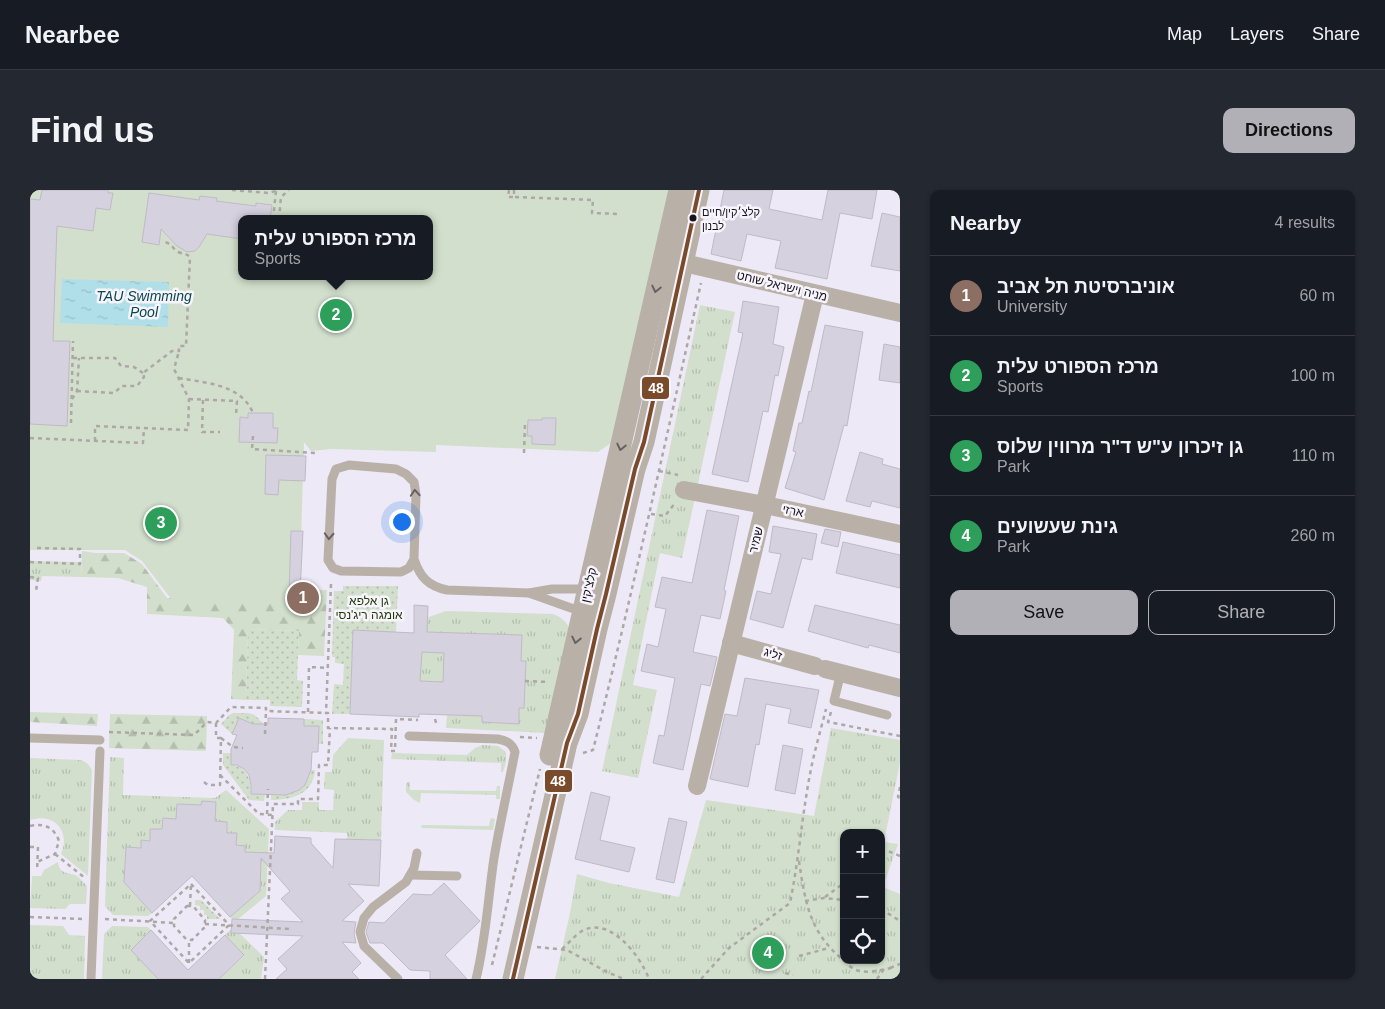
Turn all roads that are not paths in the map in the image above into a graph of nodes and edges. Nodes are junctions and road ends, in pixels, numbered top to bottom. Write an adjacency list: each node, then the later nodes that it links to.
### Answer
1 (679, 190): 3 (street, קלצ'קין)
2 (699, 190): 3 (street, קלצ'קין)
3 (673, 260): 4 (street, מניה וישראל שוחט); 11 (street, קלצ'קין)
4 (815, 294): 5 (street, מניה וישראל שוחט); 7 (street, שמיר)
5 (900, 314)
6 (684, 490): 7 (street, ארזי)
7 (765, 505): 8 (street, ארזי); 12 (street, שמיר)
8 (900, 534)
9 (414, 560): 9 (lane, one-way to 9); 10 (lane)
10 (529, 593): 11 (lane); 11 (lane)
11 (594, 602): 24 (street, קלצ'קין, one-way to 24); 28 (street, קלצ'קין)
12 (731, 643): 13 (street, זליג); 20 (street, שמיר)
13 (827, 669): 14 (street, זליג); 15 (lane)
14 (900, 688)
15 (887, 715)
16 (409, 736): 27 (lane)
17 (30, 738): 18 (lane)
18 (105, 739)
19 (100, 751): 25 (lane)
20 (697, 786)
21 (417, 853): 22 (lane)
22 (411, 875): 23 (lane); 26 (lane)
23 (457, 876)
24 (494, 975)
25 (91, 979)
26 (398, 979)
27 (476, 979)
28 (513, 979)

